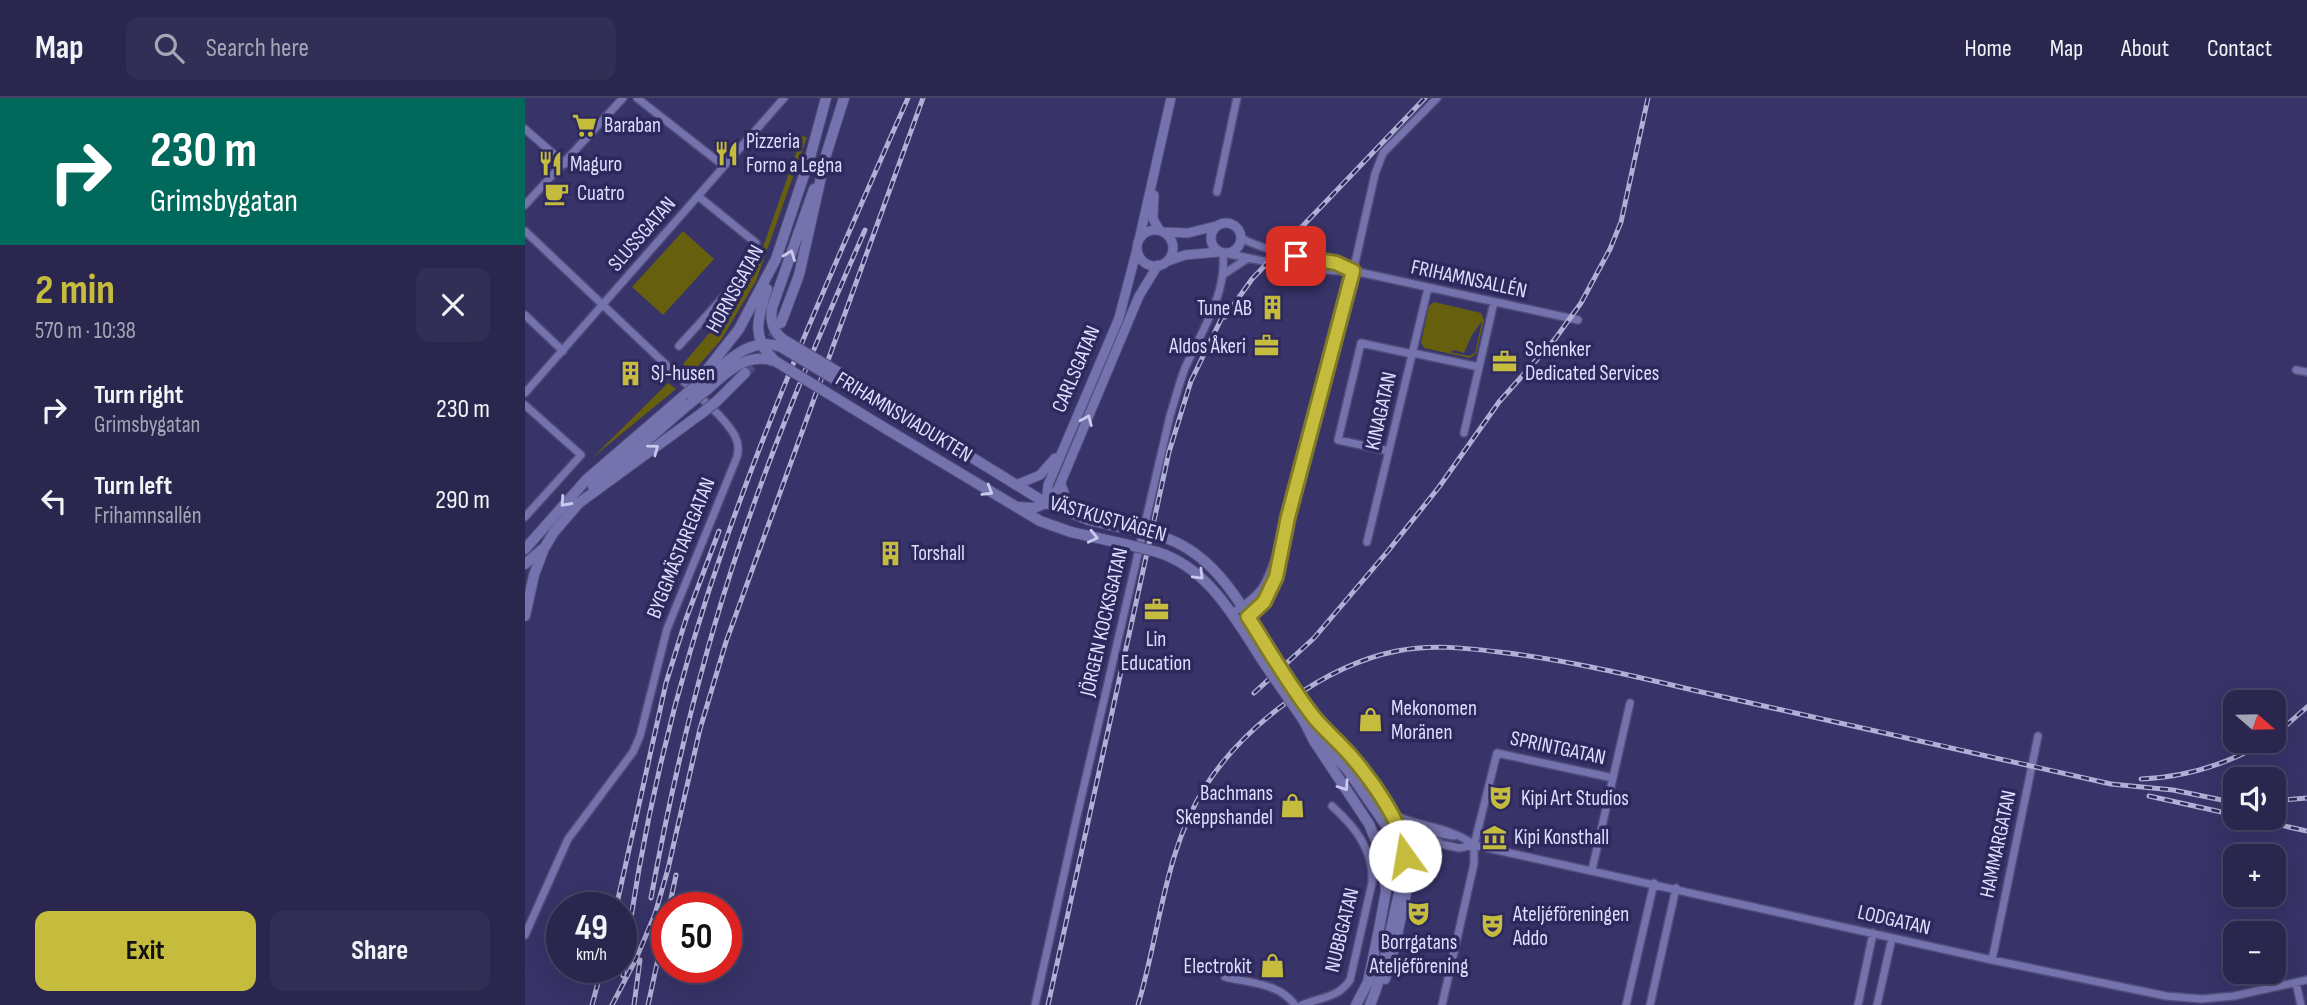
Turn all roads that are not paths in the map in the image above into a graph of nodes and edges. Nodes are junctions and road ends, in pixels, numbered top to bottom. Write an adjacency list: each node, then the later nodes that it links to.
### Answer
1 (623, 98): 12 (street)
2 (637, 98): 13 (street)
3 (784, 98): 13 (street, SLUSSGATAN)
4 (826, 98): 24 (main road, HORNSGATAN)
5 (844, 98): 11 (main road)
6 (1171, 98): 9 (street, CARLSGATAN)
7 (1237, 98): 14 (street)
8 (1437, 98): 26 (street)
9 (1166, 121): 19 (street, CARLSGATAN); 21 (street, CARLSGATAN)
10 (525, 129): 12 (street)
11 (826, 155): 33 (main road); 35 (main road, one-way to 11)
12 (565, 163): 16 (street)
13 (724, 166): 15 (street, SLUSSGATAN)
14 (1217, 192)
15 (698, 196): 30 (street, SLUSSGATAN); 36 (street)
16 (525, 205)
17 (1218, 225): 19 (street); 20 (street); 22 (street)
18 (525, 231): 30 (street, BYGGMÄSTAREGATAN)
19 (1161, 232): 21 (street); 25 (street)
20 (1241, 238): 22 (street); 26 (street, FRIHAMNSALLÉN)
21 (1138, 245): 25 (street); 49 (street, CARLSGATAN)
22 (1223, 253): 23 (street, FRIHAMNSALLÉN); 25 (street, FRIHAMNSALLÉN); 27 (street, JÖRGEN KOCKSGATAN)
23 (1248, 258): 26 (street, FRIHAMNSALLÉN); 27 (street)
24 (776, 259): 34 (main road); 44 (main road, HORNSGATAN)
25 (1162, 264): 51 (street, CARLSGATAN, one-way to 25)
26 (1353, 271): 28 (street, FRIHAMNSALLÉN); 60 (street)
27 (1223, 274): 93 (street, JÖRGEN KOCKSGATAN)
28 (1428, 288): 29 (street, FRIHAMNSALLÉN); 38 (street, KINAGATAN)
29 (1494, 302): 32 (street, FRIHAMNSALLÉN); 40 (street)
30 (603, 305): 37 (street, SLUSSGATAN); 87 (street, BYGGMÄSTAREGATAN)
31 (525, 315): 37 (street)
32 (1578, 320)
33 (781, 323)
34 (761, 344): 35 (main road, FRIHAMNSVIADUKTEN); 39 (main road, FRIHAMNSVIADUKTEN); 44 (main road)
35 (783, 344): 52 (main road, FRIHAMNSVIADUKTEN, bridge)
36 (679, 346)
37 (563, 351): 45 (street, SLUSSGATAN)
38 (1412, 354): 40 (street); 50 (street, KINAGATAN); 50 (street)
39 (775, 361): 44 (main road); 55 (main road, FRIHAMNSVIADUKTEN, one-way to 55, bridge)
40 (1479, 367): 48 (street)
41 (2296, 370): 42 (street)
42 (2307, 372)
43 (745, 373): 53 (main road, one-way to 43, bridge)
44 (703, 383): 46 (main road, bridge)
45 (525, 393)
46 (686, 398): 53 (main road); 58 (main road, one-way to 58)
47 (525, 405): 56 (street)
48 (1464, 433)
49 (1064, 445): 52 (street); 54 (street, CARLSGATAN)
50 (1389, 451): 62 (street, KINAGATAN)
51 (1061, 482): 54 (street, CARLSGATAN); 57 (street)
52 (1019, 485): 54 (main road, FRIHAMNSVIADUKTEN)
53 (579, 503): 63 (main road)
54 (1046, 503): 55 (main road); 57 (main road, FRIHAMNSVIADUKTEN); 59 (main road)
55 (1014, 506): 59 (main road, VÄSTKUSTVÄGEN)
56 (525, 517)
57 (1089, 520): 66 (main road, VÄSTKUSTVÄGEN, bridge)
58 (544, 526): 61 (main road); 64 (main road)
59 (1054, 526): 67 (main road, VÄSTKUSTVÄGEN, one-way to 67, bridge)
60 (1285, 529): 66 (street); 69 (street)
61 (525, 539)
62 (1367, 542)
63 (545, 547): 65 (main road); 68 (main road)
64 (525, 549)
65 (525, 564)
66 (1243, 606): 67 (street); 69 (main road, VÄSTKUSTVÄGEN)
67 (1231, 614): 70 (main road, VÄSTKUSTVÄGEN)
68 (525, 616)
69 (1248, 617): 70 (street); 71 (main road, VÄSTKUSTVÄGEN)
70 (1238, 624): 71 (main road, VÄSTKUSTVÄGEN)
71 (1270, 663): 73 (main road, VÄSTKUSTVÄGEN, bridge)
72 (1630, 703): 75 (street)
73 (1308, 721): 77 (main road, VÄSTKUSTVÄGEN); 78 (main road); 85 (main road, VÄSTKUSTVÄGEN, one-way to 85)
74 (2038, 736): 89 (street, HAMMARGATAN)
75 (1613, 778): 81 (street, SPRINTGATAN); 82 (street)
76 (1332, 806): 95 (street, NUBBGATAN)
77 (1391, 813): 78 (main road, VÄSTKUSTVÄGEN); 79 (street, LODGATAN)
78 (1402, 836): 79 (street, LODGATAN); 80 (street, LODGATAN); 85 (main road, VÄSTKUSTVÄGEN); 97 (main road, VÄSTKUSTVÄGEN)
79 (1462, 836): 81 (street, LODGATAN)
80 (1438, 843): 81 (street, LODGATAN); 97 (main road)
81 (1475, 845): 82 (street, LODGATAN); 98 (street)
82 (1592, 870): 83 (street, LODGATAN)
83 (1654, 883): 84 (street, LODGATAN); 99 (street)
84 (1676, 888): 86 (street, LODGATAN); 100 (street)
85 (1379, 929): 96 (main road, VÄSTKUSTVÄGEN)
86 (1873, 933): 88 (street, LODGATAN); 101 (street)
87 (525, 935)
88 (1892, 938): 89 (street, LODGATAN); 102 (street)
89 (1992, 960): 92 (street, LODGATAN)
90 (1225, 977): 94 (street)
91 (2307, 980): 92 (street, LODGATAN)
92 (2296, 983): 103 (street)
93 (1035, 1005)
94 (1294, 1005)
95 (1302, 1005)
96 (1356, 1005)
97 (1371, 1005)
98 (1442, 1005)
99 (1626, 1005)
100 (1650, 1005)
101 (1858, 1005)
102 (1877, 1005)
103 (2301, 1005)

